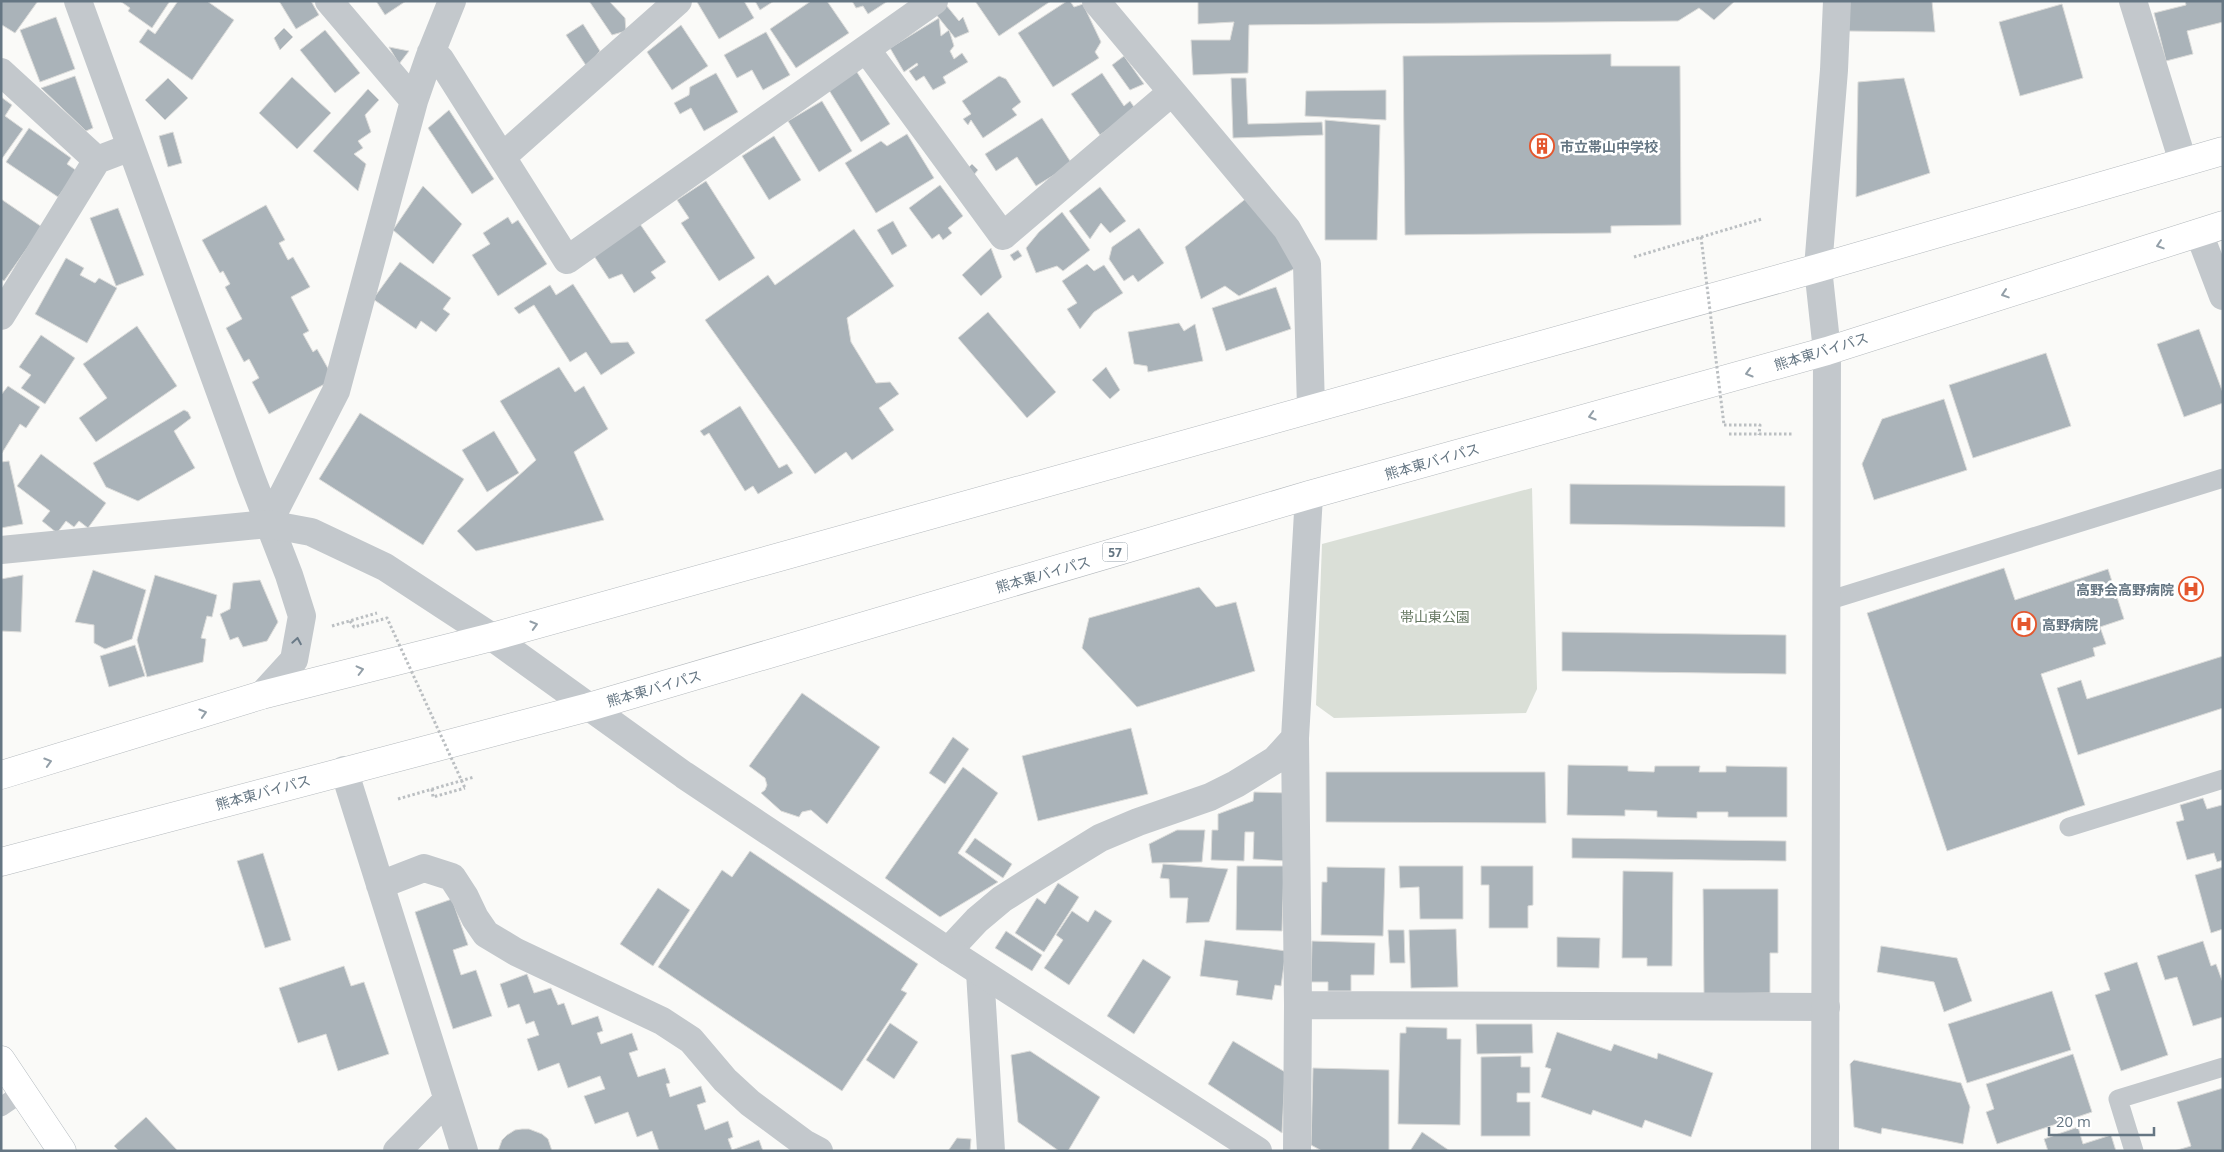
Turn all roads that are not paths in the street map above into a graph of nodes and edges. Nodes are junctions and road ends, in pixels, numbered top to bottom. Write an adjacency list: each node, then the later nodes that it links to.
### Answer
1 (78, 1): 14 (street)
2 (330, 1): 13 (street)
3 (452, 1): 10 (street)
4 (678, 1): 16 (street)
5 (934, 1): 9 (street)
6 (1096, 1): 12 (street)
7 (1837, 1): 20 (street)
8 (2133, 1): 18 (street)
9 (866, 49): 12 (street); 16 (street)
10 (431, 52): 13 (street); 16 (street)
11 (1, 72): 17 (street)
12 (1172, 92): 24 (street)
13 (414, 101): 27 (street)
14 (131, 148): 17 (street); 27 (street)
15 (2223, 151): 18 (main road)
16 (502, 157)
17 (97, 160): 22 (street)
18 (2183, 162): 20 (main road)
19 (2211, 229): 21 (street); 23 (main road, 熊本東バイパス / 57, one-way to 23)
20 (1818, 268): 23 (street); 24 (main road)
21 (2223, 296)
22 (2, 312)
23 (1827, 351): 26 (main road, 熊本東バイパス / 57, one-way to 26); 29 (street)
24 (1311, 408): 30 (main road, one-way to 24)
25 (2223, 478): 29 (lane)
26 (1309, 495): 32 (main road, 熊本東バイパス / 57); 33 (street)
27 (268, 524): 28 (street); 30 (street); 31 (street, one-way to 27)
28 (1, 550)
29 (1827, 601): 43 (street)
30 (492, 637): 31 (main road, one-way to 30); 32 (street)
31 (262, 695): 35 (main road, one-way to 31)
32 (589, 707): 34 (main road, 熊本東バイパス / 57); 40 (street)
33 (1295, 738): 40 (street); 42 (street)
34 (344, 770): 38 (main road, 熊本東バイパス / 57); 39 (street)
35 (1, 776)
36 (2223, 779): 37 (lane)
37 (2069, 827)
38 (1, 862)
39 (380, 885): 47 (street); 51 (street)
40 (948, 951): 41 (street)
41 (980, 972): 52 (street); 53 (street)
42 (1298, 1005): 43 (street); 54 (street)
43 (1826, 1007): 55 (street)
44 (1, 1060): 46 (main road)
45 (2223, 1067): 56 (lane)
46 (12, 1099): 48 (main road)
47 (447, 1100): 49 (street); 50 (street)
48 (62, 1151)
49 (397, 1151)
50 (464, 1151)
51 (819, 1151)
52 (991, 1151)
53 (1258, 1151)
54 (1297, 1151)
55 (1825, 1151)
56 (2134, 1151)

